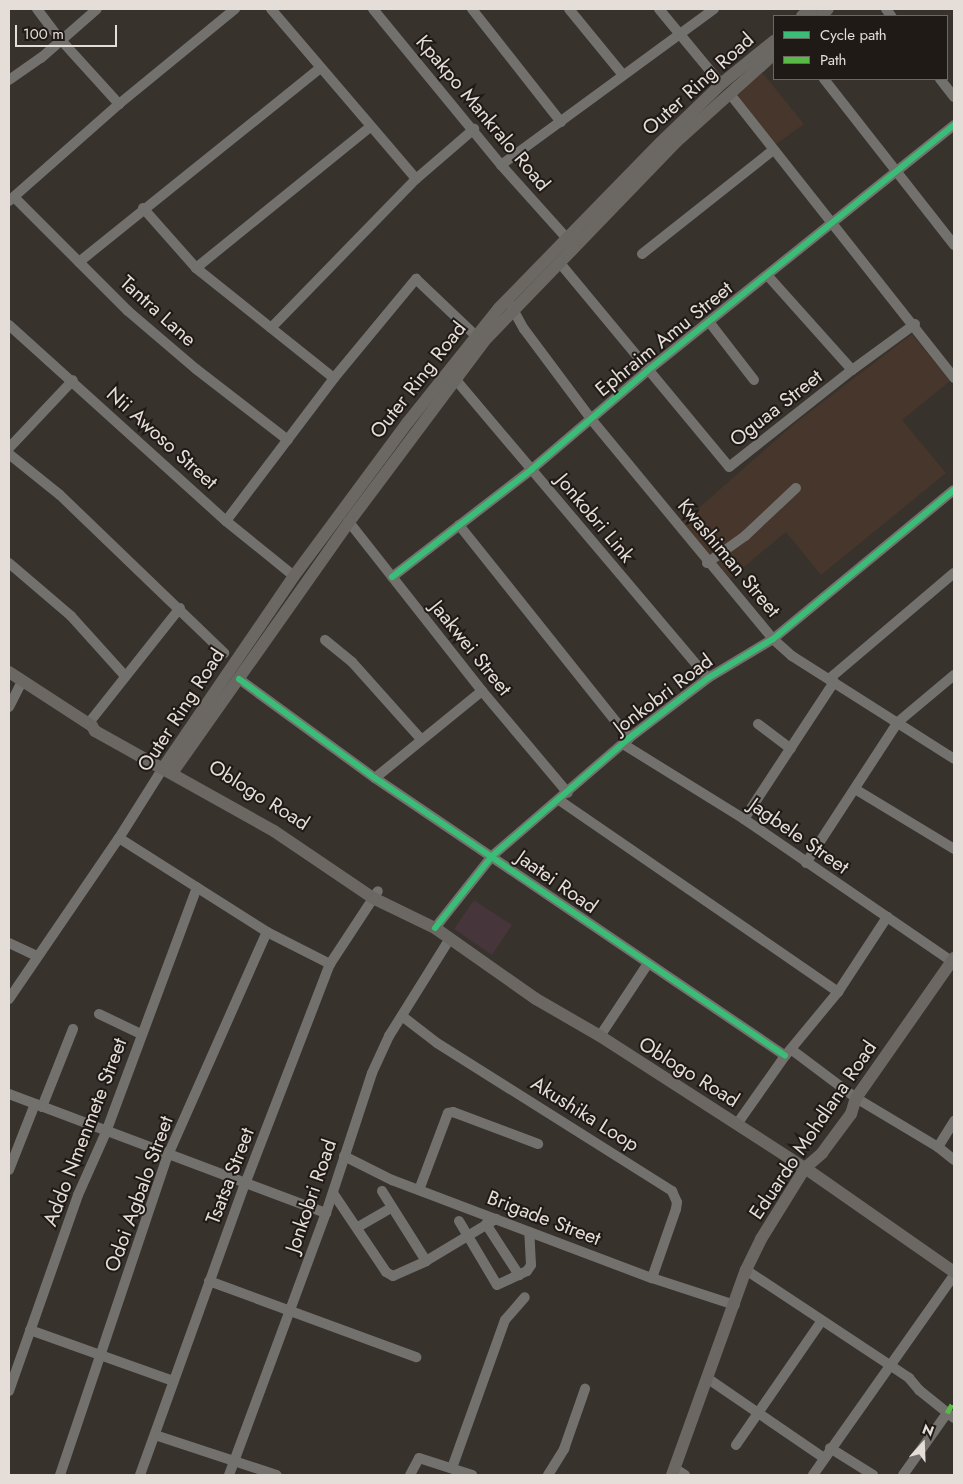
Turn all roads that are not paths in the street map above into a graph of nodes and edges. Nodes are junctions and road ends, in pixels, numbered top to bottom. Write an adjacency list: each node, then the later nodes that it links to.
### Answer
1 (37, 9): 11 (street)
2 (97, 9): 11 (street)
3 (235, 9): 22 (street)
4 (271, 9): 14 (street)
5 (373, 9): 26 (street, Kpakpo Mankralo Road)
6 (472, 9): 23 (street)
7 (569, 9): 15 (street)
8 (659, 9): 10 (street)
9 (714, 9): 10 (street)
10 (679, 35): 15 (street); 19 (street)
11 (60, 40): 16 (street); 22 (street)
12 (773, 42): 19 (main road, Outer Ring Road)
13 (773, 55): 20 (main road, Outer Ring Road)
14 (319, 69): 25 (street); 32 (street)
15 (623, 75): 23 (street)
16 (9, 80)
17 (825, 80): 29 (street)
18 (941, 80): 21 (street)
19 (721, 84): 34 (main road, Outer Ring Road)
20 (730, 94): 27 (street); 34 (main road, Outer Ring Road)
21 (954, 96)
22 (119, 104): 31 (street)
23 (561, 122): 28 (street)
24 (954, 124): 29 (street, Ephraim Amu Street)
25 (369, 128): 30 (street); 39 (street)
26 (474, 129): 28 (street, Kpakpo Mankralo Road); 30 (street)
27 (772, 150): 33 (street); 36 (street)
28 (501, 165): 34 (street, Kpakpo Mankralo Road)
29 (896, 173): 33 (street, Ephraim Amu Street); 35 (street)
30 (416, 179): 45 (street)
31 (11, 199): 37 (street, Tantra Lane)
32 (143, 208): 37 (street); 39 (street)
33 (833, 223): 40 (street, Ephraim Amu Street); 43 (street)
34 (571, 242): 38 (main road, Outer Ring Road); 41 (main road, Outer Ring Road)
35 (954, 245)
36 (642, 254)
37 (79, 262): 55 (street, Tantra Lane)
38 (559, 262): 41 (main road, Outer Ring Road); 48 (street, Oguaa Street)
39 (196, 268): 45 (street)
40 (768, 276): 42 (street, Ephraim Amu Street); 47 (street)
41 (507, 308): 46 (main road, Outer Ring Road); 52 (main road, Outer Ring Road); 54 (street, Kwashiman Street)
42 (710, 323): 48 (street, Ephraim Amu Street); 53 (street)
43 (915, 324): 47 (street, Oguaa Street); 50 (street)
44 (9, 325): 51 (street, Nii Awoso Street)
45 (271, 328): 49 (street)
46 (476, 336): 49 (street); 67 (main road, Outer Ring Road)
47 (852, 370): 48 (street, Oguaa Street)
48 (647, 371): 54 (street, Ephraim Amu Street)
49 (334, 378): 55 (street)
50 (954, 378)
51 (73, 380): 56 (street); 61 (street, Nii Awoso Street)
52 (456, 380): 58 (street, Jonkobri Link); 62 (main road, Outer Ring Road)
53 (754, 380)
54 (590, 419): 58 (street, Ephraim Amu Street); 65 (street, Kwashiman Street)
55 (288, 440): 61 (street)
56 (9, 448)
57 (9, 454): 69 (street)
58 (532, 469): 63 (street, Ephraim Amu Street); 76 (street, Jonkobri Link)
59 (796, 488): 65 (street)
60 (953, 496): 70 (street, Jonkobri Road)
61 (226, 520): 67 (street, Nii Awoso Street)
62 (349, 522): 68 (street, Jaakwei Street); 77 (main road, Outer Ring Road)
63 (459, 524): 68 (street, Ephraim Amu Street); 86 (street, Jagbele Street)
64 (9, 562): 75 (street)
65 (707, 563): 70 (street, Kwashiman Street)
66 (954, 573): 78 (street)
67 (294, 576): 89 (main road, Outer Ring Road)
68 (392, 577): 80 (street, Jaakwei Street)
69 (180, 608): 72 (street); 75 (street)
70 (773, 639): 76 (street, Jonkobri Road); 78 (street, Kwashiman Street)
71 (325, 640): 85 (street)
72 (224, 652)
73 (9, 672): 79 (main road, Oblogo Road)
74 (954, 675): 82 (street)
75 (125, 676): 84 (street)
76 (708, 678): 86 (street, Jonkobri Road)
77 (239, 679): 89 (main road, Outer Ring Road); 90 (street, Jaatei Road)
78 (831, 681): 82 (street, Kwashiman Street); 87 (street)
79 (22, 682): 81 (street); 84 (main road, Oblogo Road)
80 (482, 691): 85 (street); 92 (street, Jaakwei Street)
81 (9, 707)
82 (898, 722): 88 (street, Kwashiman Street); 91 (street)
83 (758, 724): 87 (street)
84 (90, 725): 89 (main road, Oblogo Road)
85 (420, 738): 90 (street)
86 (626, 741): 92 (street, Jonkobri Road); 94 (street, Jagbele Street)
87 (791, 750): 94 (street)
88 (954, 759)
89 (170, 767): 95 (street, Outer Ring Road); 100 (main road, Oblogo Road)
90 (374, 778): 97 (street, Jaatei Road)
91 (855, 789): 96 (street); 98 (street)
92 (568, 792): 93 (street, Jonkobri Road)
93 (559, 800): 97 (street, Jonkobri Road); 110 (street)
94 (744, 819): 98 (street, Jagbele Street)
95 (119, 838): 99 (street); 106 (street, Outer Ring Road)
96 (954, 848)
97 (492, 856): 102 (street, Jonkobri Road); 109 (street, Jaatei Road)
98 (806, 863): 101 (street, Jagbele Street)
99 (197, 887): 103 (street); 115 (street, Addo Nmenmete Street)
100 (375, 894): 102 (main road, Oblogo Road); 108 (street, Tsatsa Street)
101 (887, 917): 107 (street, Jagbele Street); 110 (street)
102 (435, 928): 104 (main road, Oblogo Road)
103 (268, 932): 108 (street); 126 (street, Odoi Agbalo Street)
104 (449, 940): 113 (street, Jonkobri Road); 116 (main road, Oblogo Road)
105 (9, 944): 106 (street)
106 (37, 956): 111 (street, Outer Ring Road)
107 (953, 961): 119 (main road, Eduardo Mohdlana Road)
108 (330, 964): 131 (street, Tsatsa Street)
109 (647, 965): 116 (street); 117 (street, Jaatei Road)
110 (838, 992): 117 (street)
111 (9, 999)
112 (99, 1014): 115 (street)
113 (402, 1016): 127 (street, Jonkobri Road); 146 (street, Akushika Loop)
114 (73, 1028): 120 (street)
115 (142, 1034): 123 (street, Addo Nmenmete Street)
116 (600, 1036): 122 (main road, Oblogo Road)
117 (788, 1053): 119 (street, Jaatei Road); 122 (street)
118 (9, 1094): 120 (street)
119 (856, 1098): 125 (street, Jaatei Road); 129 (main road, Eduardo Mohdlana Road)
120 (38, 1106): 123 (street); 130 (street)
121 (954, 1122): 125 (street)
122 (737, 1124): 129 (main road, Oblogo Road)
123 (106, 1132): 126 (street); 152 (street, Addo Nmenmete Street)
124 (538, 1144): 132 (street)
125 (938, 1147): 128 (street, Jaatei Road)
126 (168, 1156): 131 (street); 153 (street, Odoi Agbalo Street)
127 (344, 1156): 132 (street, Brigade Street); 134 (street, Jonkobri Road)
128 (954, 1160)
129 (805, 1168): 143 (main road, Eduardo Mohdlana Road); 144 (main road, Oblogo Road)
130 (9, 1170)
131 (245, 1184): 136 (street); 147 (street, Tsatsa Street)
132 (419, 1190): 138 (street, Brigade Street)
133 (382, 1191): 135 (street)
134 (333, 1193): 136 (street, Jonkobri Road); 139 (street)
135 (391, 1208): 139 (street); 142 (street)
136 (326, 1213): 150 (street, Jonkobri Road)
137 (459, 1221): 141 (street)
138 (491, 1222): 140 (street, Brigade Street); 141 (street); 145 (street)
139 (358, 1227): 142 (street)
140 (529, 1232): 145 (street); 146 (street, Brigade Street)
141 (465, 1236): 142 (street); 145 (street)
142 (426, 1261)
143 (746, 1270): 149 (main road, Eduardo Mohdlana Road); 151 (street)
144 (954, 1273): 155 (street)
145 (519, 1275)
146 (652, 1278): 149 (street, Brigade Street)
147 (209, 1281): 150 (street); 158 (street, Tsatsa Street)
148 (525, 1297): 168 (street)
149 (735, 1305): 156 (main road, Eduardo Mohdlana Road)
150 (289, 1311): 154 (street); 167 (street, Jonkobri Road)
151 (821, 1322): 155 (street); 161 (street)
152 (30, 1330): 153 (street); 157 (street, Addo Nmenmete Street)
153 (100, 1355): 158 (street); 170 (street, Odoi Agbalo Street)
154 (416, 1357)
155 (889, 1366): 162 (street); 165 (street)
156 (707, 1378): 161 (street); 169 (main road, Eduardo Mohdlana Road)
157 (11, 1379): 160 (street, Addo Nmenmete Street)
158 (173, 1381): 163 (street, Tsatsa Street)
159 (585, 1388): 176 (street)
160 (9, 1391)
161 (760, 1412): 164 (street); 166 (street)
162 (950, 1415): 179 (street)
163 (155, 1435): 167 (street); 171 (street, Tsatsa Street)
164 (736, 1446)
165 (830, 1448): 166 (street); 178 (street)
166 (824, 1458): 177 (street)
167 (235, 1460): 172 (street, Jonkobri Road); 173 (street)
168 (452, 1468): 174 (street); 175 (street)
169 (677, 1473)
170 (60, 1475)
171 (140, 1475)
172 (229, 1475)
173 (277, 1475)
174 (410, 1475)
175 (472, 1475)
176 (548, 1475)
177 (813, 1475)
178 (873, 1475)
179 (903, 1475)

